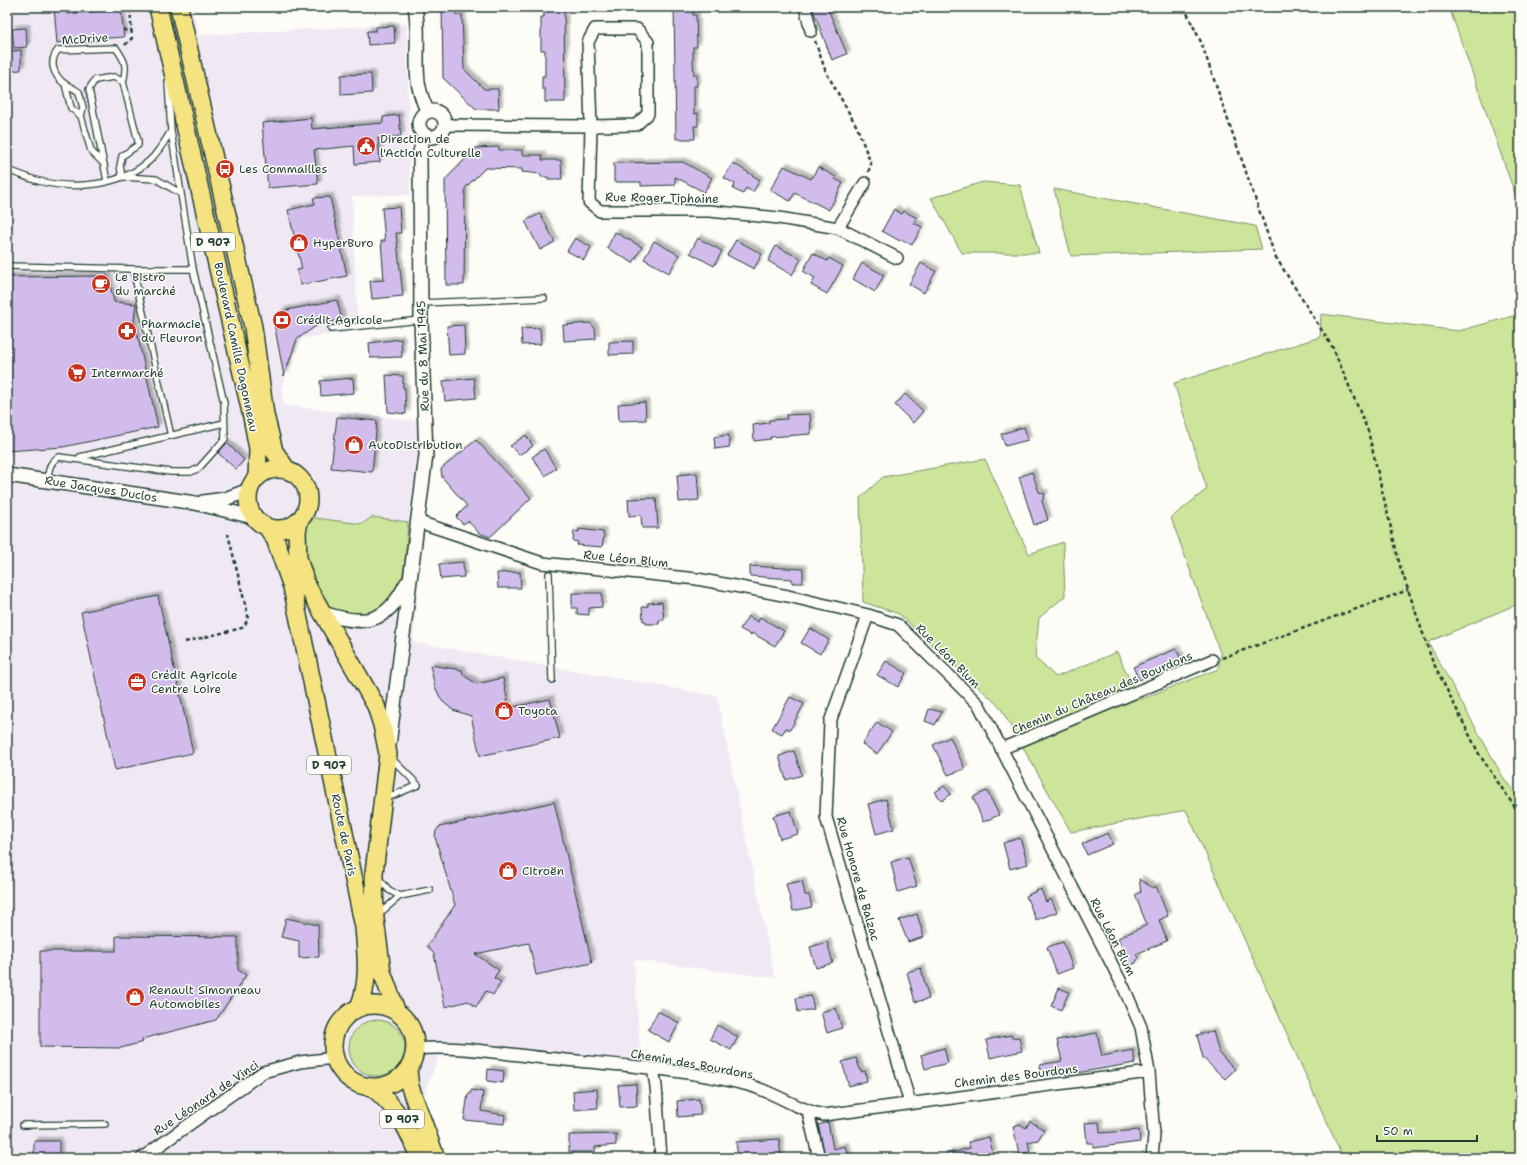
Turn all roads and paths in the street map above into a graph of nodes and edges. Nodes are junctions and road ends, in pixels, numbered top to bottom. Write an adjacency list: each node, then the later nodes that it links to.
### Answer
1 (115, 7): 8 (path)
2 (130, 7): 10 (path)
3 (158, 7): 13 (main road, Boulevard Camille Dagonneau / D 907)
4 (179, 7): 40 (main road, Boulevard Camille Dagonneau / D 907)
5 (415, 7): 16 (street)
6 (805, 7): 11 (street)
7 (1184, 7): 52 (path)
8 (98, 11)
9 (123, 30): 10 (path)
10 (132, 30): 12 (path)
11 (811, 31): 26 (path)
12 (118, 52): 14 (lane, McDrive); 15 (lane, McDrive)
13 (168, 52): 20 (lane); 43 (main road, Boulevard Camille Dagonneau / D 907)
14 (123, 82): 22 (lane); 24 (lane, McDrive)
15 (65, 84): 17 (lane, McDrive); 17 (lane, McDrive)
16 (427, 111): 18 (street); 21 (street)
17 (81, 116): 22 (lane, McDrive)
18 (445, 125): 19 (street); 21 (street)
19 (591, 126): 19 (street); 28 (street, Rue Roger Tiphaine)
20 (171, 132): 24 (lane); 27 (lane)
21 (424, 134): 34 (street, Rue du 8 Mai 1945)
22 (104, 165): 25 (lane)
23 (7, 170): 25 (lane)
24 (122, 176): 25 (lane); 27 (lane)
25 (107, 181)
26 (865, 184): 28 (street)
27 (180, 193): 32 (lane)
28 (838, 228): 29 (street, Rue Roger Tiphaine)
29 (897, 258)
30 (7, 266): 31 (lane)
31 (133, 269): 32 (lane); 38 (lane)
32 (193, 269): 37 (lane)
33 (544, 298): 34 (lane)
34 (421, 303): 35 (street, Rue du 8 Mai 1945)
35 (421, 320): 36 (lane); 47 (street, Rue du 8 Mai 1945)
36 (331, 329)
37 (224, 423): 38 (lane); 39 (lane)
38 (172, 436): 39 (lane)
39 (75, 458): 42 (lane)
40 (287, 470): 43 (main road); 46 (main road)
41 (7, 475): 42 (street, Rue Jacques Duclos)
42 (47, 481): 44 (street, Rue Jacques Duclos)
43 (253, 484): 44 (street, Rue Jacques Duclos); 45 (main road)
44 (195, 504): 45 (street, Rue Jacques Duclos)
45 (253, 517): 48 (main road)
46 (299, 522): 48 (main road); 53 (main road, Route de Paris)
47 (419, 522): 51 (street, Rue du 8 Mai 1945); 54 (street, Rue Léon Blum)
48 (266, 527): 66 (main road, Route de Paris / D 907)
49 (228, 534): 55 (path)
50 (549, 574): 57 (lane)
51 (410, 577): 53 (street); 59 (street, Route de Paris)
52 (1408, 590): 56 (path); 61 (path)
53 (323, 614): 59 (main road, Route de Paris)
54 (868, 615): 58 (street, Rue Léon Blum); 74 (street, Rue Honore de Balzac)
55 (185, 642)
56 (1212, 660): 58 (street, Chemin du Château des Bourdons)
57 (552, 680)
58 (1001, 749): 72 (street, Rue Léon Blum)
59 (388, 754): 60 (main road, Route de Paris); 60 (lane)
60 (383, 801): 62 (main road, Route de Paris)
61 (1520, 815)
62 (374, 873): 64 (lane); 65 (main road, Route de Paris)
63 (430, 890): 64 (lane)
64 (400, 896): 65 (lane)
65 (375, 919): 67 (main road, Route de Paris)
66 (359, 1007): 67 (main road); 69 (main road)
67 (396, 1010): 68 (main road)
68 (416, 1049): 70 (street, Chemin des Bourdons); 71 (main road)
69 (334, 1058): 73 (main road); 78 (street, Rue Léonard de Vinci)
70 (653, 1069): 75 (street, Chemin des Bourdons); 81 (street)
71 (408, 1071): 73 (main road); 80 (main road, D 907)
72 (1149, 1072): 74 (street, Chemin des Bourdons); 83 (street, Rue Léon Blum)
73 (373, 1088): 79 (main road, D 907)
74 (910, 1103): 75 (street, Chemin des Bourdons)
75 (808, 1112): 82 (street)
76 (104, 1124): 77 (lane)
77 (23, 1125)
78 (142, 1158)
79 (419, 1158)
80 (436, 1158)
81 (661, 1158)
82 (819, 1158)
83 (1152, 1158)

